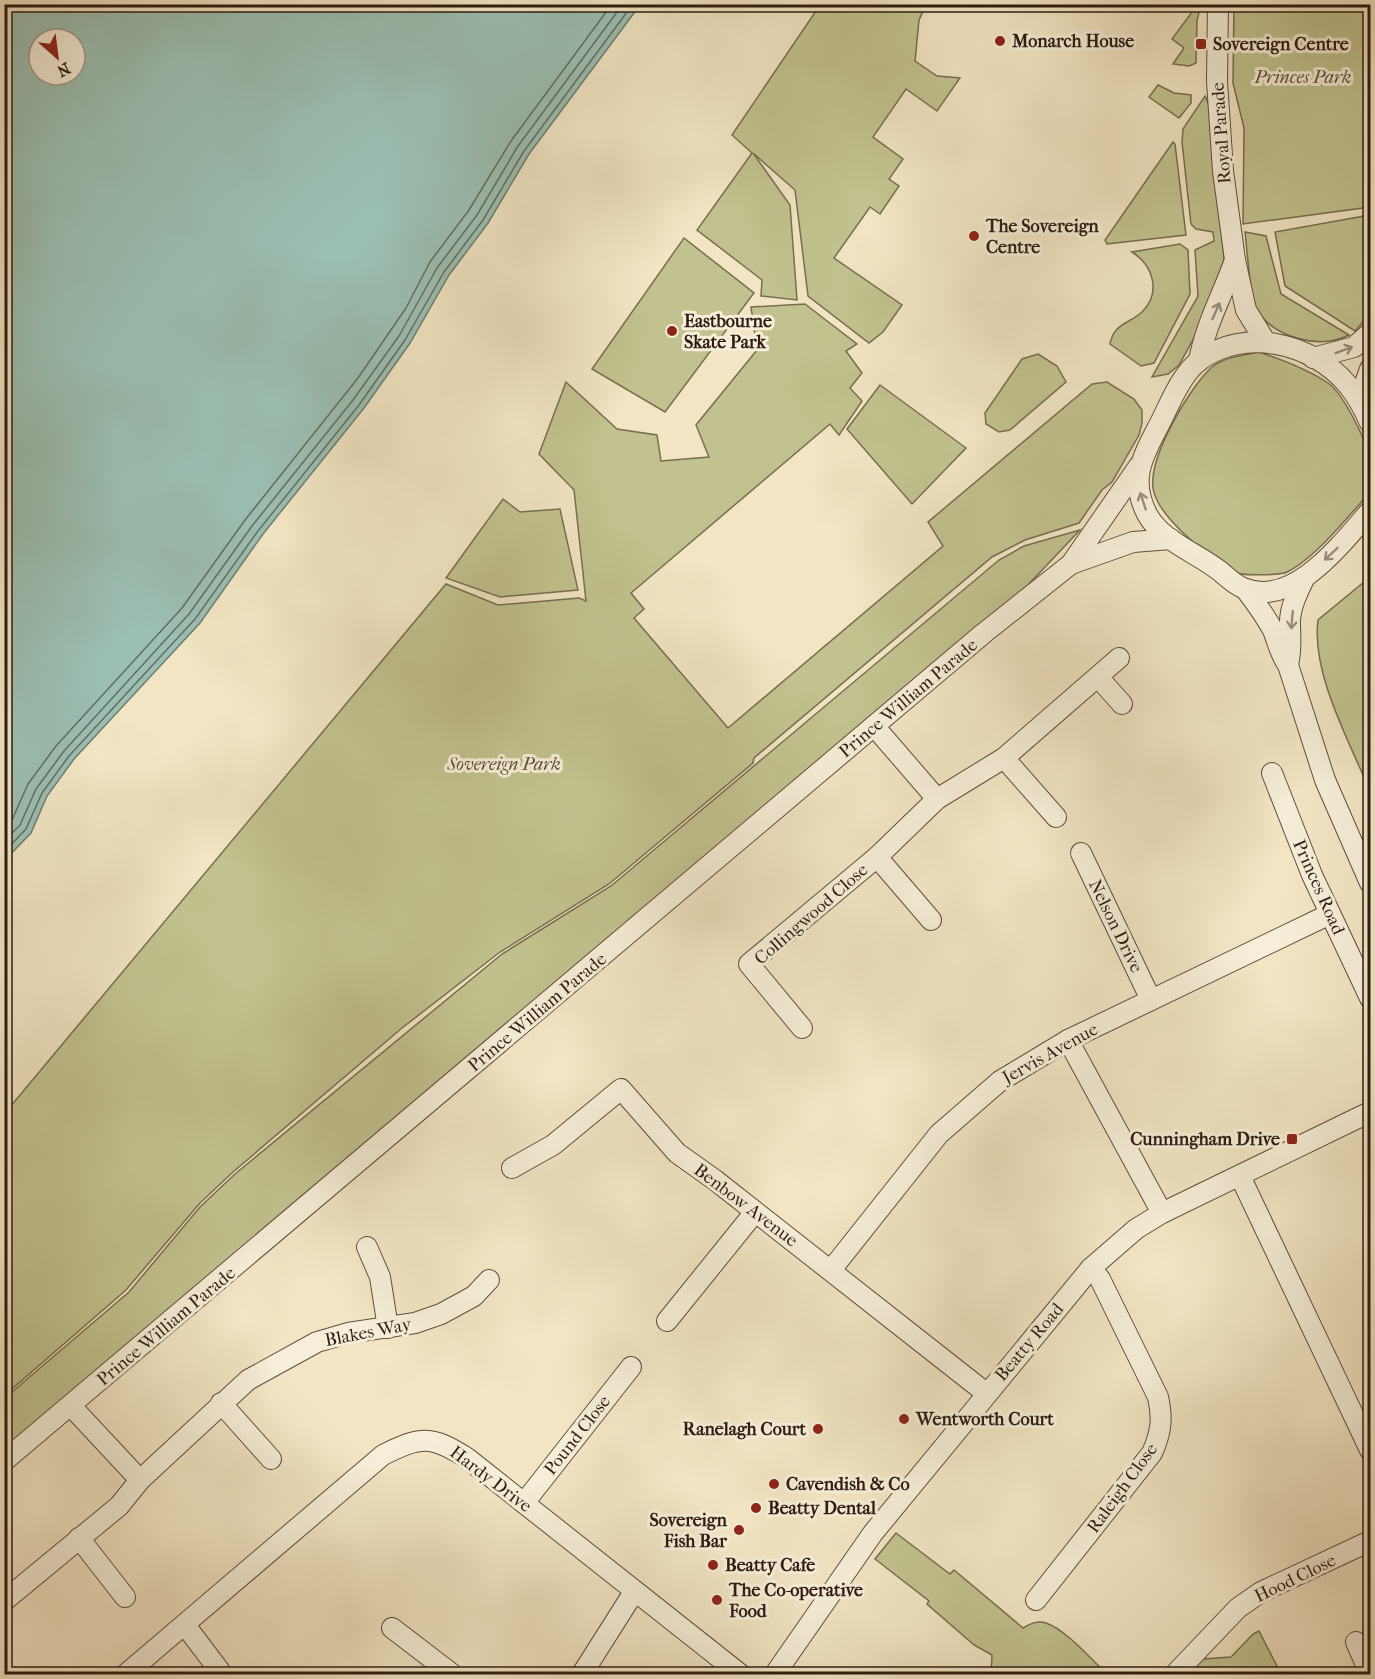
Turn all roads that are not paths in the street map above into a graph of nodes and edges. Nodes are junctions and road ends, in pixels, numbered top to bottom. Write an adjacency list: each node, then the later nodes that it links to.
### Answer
1 (1218, 4): 2 (street, Royal Parade)
2 (1235, 260): 4 (street, Royal Parade); 6 (street, Royal Parade, one-way to 2)
3 (1371, 333): 5 (street, one-way to 3)
4 (1265, 341): 5 (street); 6 (street)
5 (1313, 358): 8 (street)
6 (1199, 361): 10 (street, Prince William Parade)
7 (1371, 369): 8 (street)
8 (1359, 400): 9 (street)
9 (1371, 423)
10 (1139, 466): 12 (street, one-way to 10); 13 (street, Prince William Parade)
11 (1371, 511): 14 (street, one-way to 14)
12 (1171, 539): 13 (street, Prince William Parade); 15 (street)
13 (1071, 564): 20 (street, Prince William Parade)
14 (1305, 577): 15 (street); 17 (street, one-way to 17)
15 (1246, 590): 17 (street)
16 (1119, 658): 18 (street, Collingwood Close)
17 (1288, 665): 27 (street)
18 (1098, 677): 19 (street); 21 (street, Collingwood Close)
19 (1122, 704)
20 (874, 726): 23 (street); 48 (street, Prince William Parade)
21 (1004, 758): 23 (street, Collingwood Close); 24 (street)
22 (1272, 773): 28 (street, Princes Road)
23 (937, 799): 26 (street, Collingwood Close)
24 (1056, 817)
25 (1081, 853): 31 (street, Nelson Drive)
26 (876, 857): 29 (street, Collingwood Close); 32 (street, Collingwood Close)
27 (1371, 884)
28 (1330, 914): 30 (street, Princes Road); 31 (street, Jervis Avenue)
29 (931, 920)
30 (1371, 998)
31 (1151, 1000): 33 (street, Jervis Avenue)
32 (802, 1028)
33 (1068, 1040): 38 (street); 41 (street, Jervis Avenue)
34 (1371, 1112): 36 (street, Beatty Road)
35 (512, 1168): 37 (street, Benbow Avenue)
36 (1239, 1176): 38 (street, Beatty Road); 49 (street)
37 (755, 1212): 41 (street, Benbow Avenue); 43 (street)
38 (1162, 1213): 40 (street, Beatty Road)
39 (367, 1247): 44 (street)
40 (1091, 1268): 46 (street, Beatty Road); 58 (street, Raleigh Close)
41 (831, 1270): 46 (street, Benbow Avenue)
42 (489, 1280): 44 (street, Blakes Way)
43 (667, 1321)
44 (388, 1329): 47 (street, Blakes Way)
45 (631, 1367): 53 (street, Pound Close)
46 (986, 1393): 68 (street, Beatty Road)
47 (221, 1403): 50 (street); 52 (street, Blakes Way)
48 (71, 1406): 51 (street, Prince William Parade); 52 (street)
49 (1371, 1450)
50 (271, 1459)
51 (4, 1461)
52 (140, 1480): 54 (street, Blakes Way)
53 (524, 1503): 56 (street, Hardy Drive); 60 (street, Hardy Drive)
54 (79, 1539): 57 (street); 59 (street, Blakes Way)
55 (1371, 1541): 69 (street, Hood Close)
56 (634, 1592): 66 (street); 67 (street, Hardy Drive)
57 (125, 1597)
58 (1036, 1600)
59 (4, 1601)
60 (185, 1625): 63 (street, Hardy Drive); 64 (street)
61 (392, 1628): 65 (street)
62 (1356, 1642): 70 (street)
63 (126, 1674)
64 (222, 1674)
65 (452, 1674)
66 (582, 1674)
67 (740, 1674)
68 (775, 1674)
69 (1174, 1674)
70 (1371, 1674)

